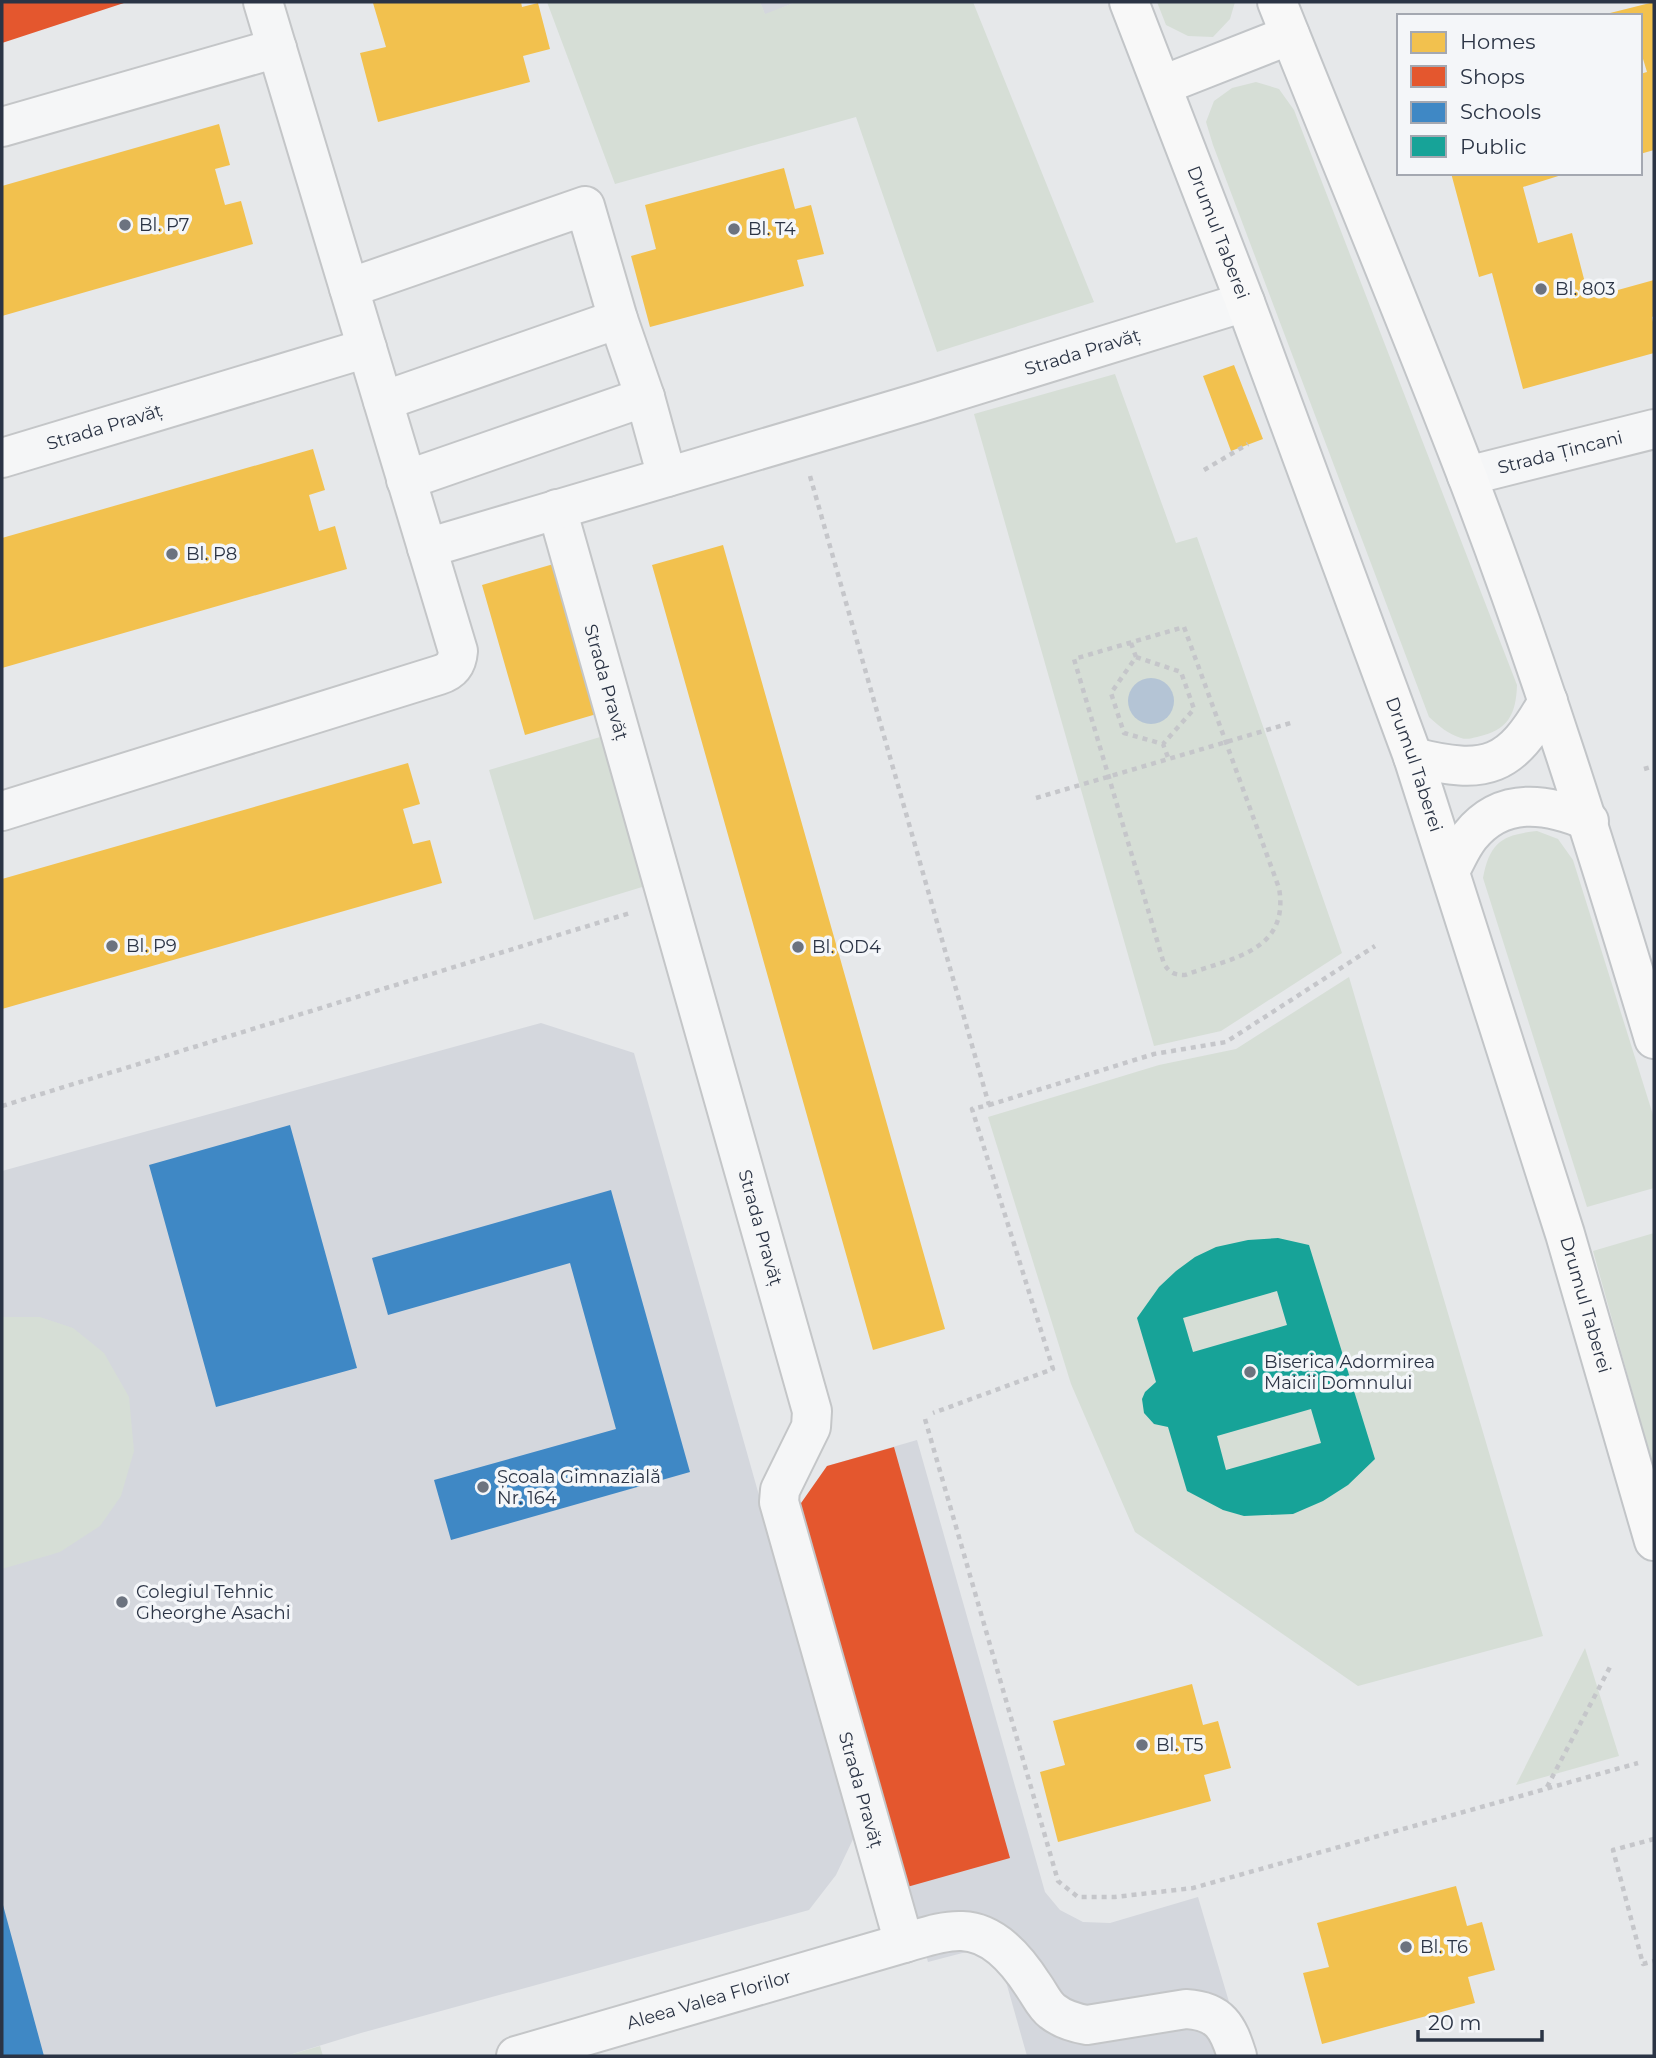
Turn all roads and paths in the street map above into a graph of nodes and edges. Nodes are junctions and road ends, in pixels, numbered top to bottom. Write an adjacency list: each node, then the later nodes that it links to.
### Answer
1 (263, 2): 4 (street)
2 (1129, 2): 5 (main road, Drumul Taberei)
3 (1284, 18): 5 (main road); 19 (main road)
4 (277, 48): 6 (street); 7 (street)
5 (1163, 85): 8 (main road, Drumul Taberei)
6 (2, 127)
7 (349, 288): 9 (street); 10 (street)
8 (1245, 302): 14 (street, Strada Pravăț); 28 (main road, Drumul Taberei)
9 (618, 318): 11 (street); 12 (street)
10 (367, 348): 12 (street); 16 (street, Strada Pravăț)
11 (645, 397): 18 (street); 20 (street)
12 (383, 401): 20 (street)
13 (1654, 429): 19 (street, Strada Țincani)
14 (799, 438): 18 (street, Strada Pravăț); 39 (path)
15 (1248, 444): 17 (path)
16 (2, 458)
17 (1204, 470)
18 (667, 477): 21 (street, Strada Pravăț)
19 (1467, 477): 25 (main road)
20 (406, 480): 22 (street)
21 (557, 509): 22 (street, Strada Pravăț); 36 (street, Strada Pravăț)
22 (427, 548): 33 (street)
23 (1131, 643): 23 (path); 24 (path)
24 (1136, 657): 27 (path); 27 (path)
25 (1548, 701): 28 (main road); 34 (main road)
26 (1294, 722): 29 (path)
27 (1164, 744): 29 (path)
28 (1413, 757): 35 (main road, Drumul Taberei)
29 (1169, 760): 32 (path)
30 (1654, 766): 31 (path)
31 (1644, 769)
32 (1036, 798)
33 (2, 811)
34 (1589, 821): 35 (main road); 38 (main road)
35 (1451, 869): 43 (main road, Drumul Taberei)
36 (668, 901): 40 (path); 48 (street, Strada Pravăț)
37 (1375, 946): 39 (path)
38 (1654, 1039)
39 (989, 1105): 41 (path)
40 (2, 1107)
41 (933, 1413)
42 (925, 1419): 46 (path)
43 (1654, 1541)
44 (1610, 1667): 46 (path)
45 (1638, 1763): 46 (path)
46 (1547, 1788)
47 (1654, 1839): 49 (path)
48 (904, 1943): 50 (street, Aleea Valea Florilor); 51 (street, Aleea Valea Florilor)
49 (1654, 1961)
50 (516, 2056)
51 (1237, 2056)

